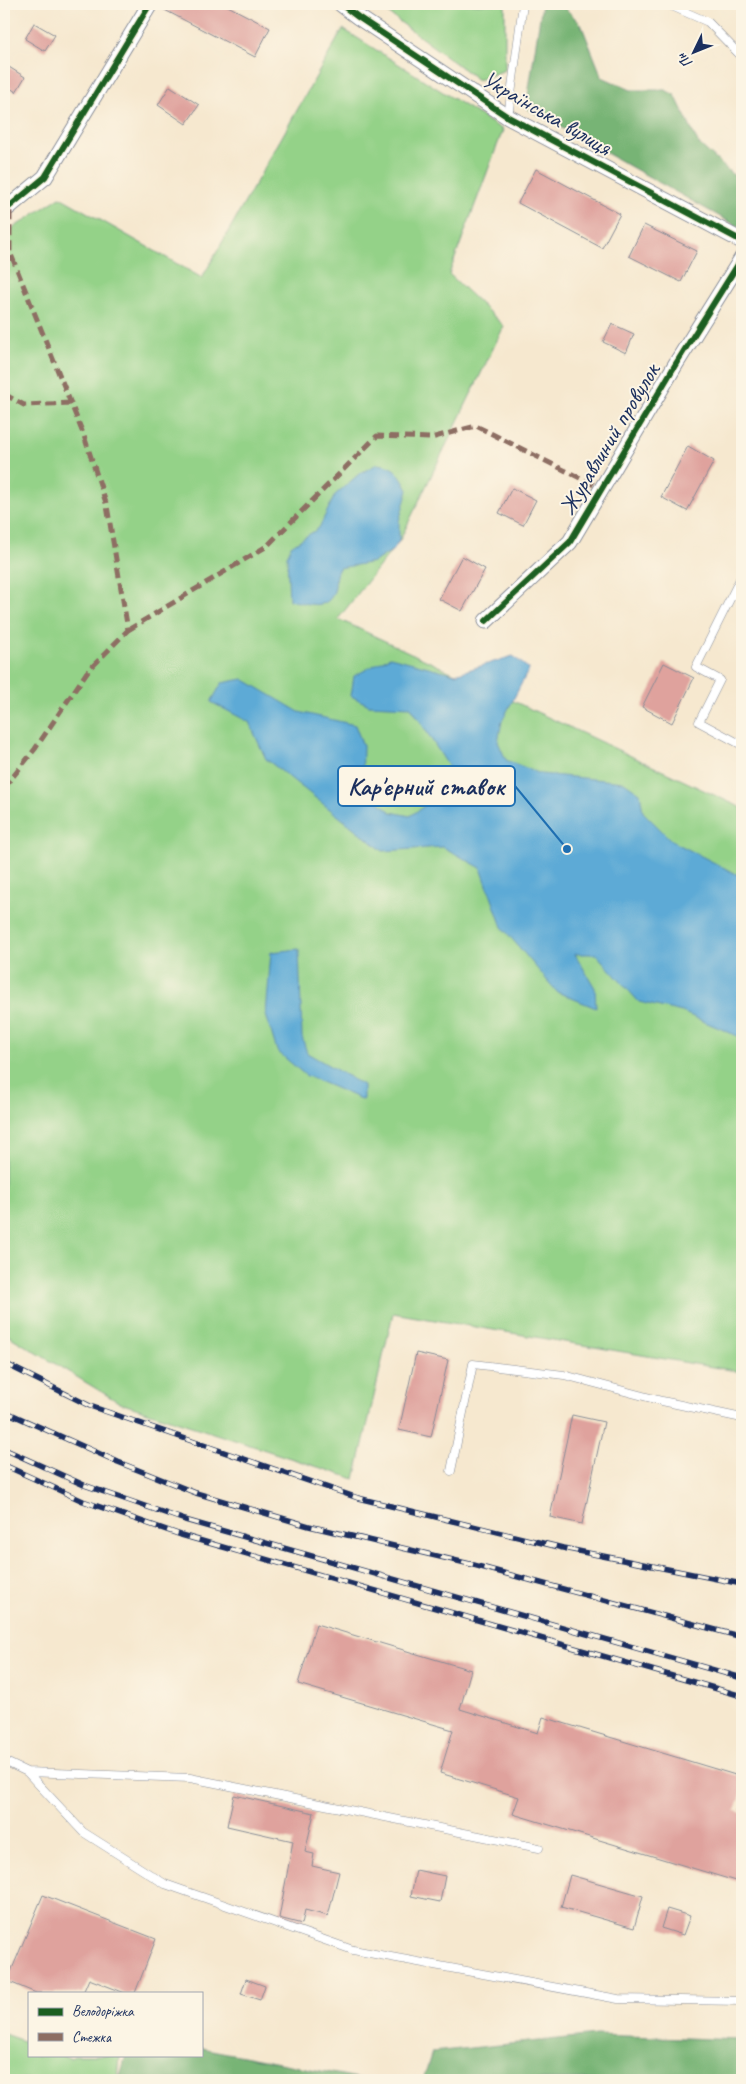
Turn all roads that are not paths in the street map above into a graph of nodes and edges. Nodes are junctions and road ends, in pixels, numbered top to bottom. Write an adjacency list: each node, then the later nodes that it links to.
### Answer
1 (150, 4): 7 (street)
2 (341, 4): 6 (street, Українська вулиця)
3 (523, 4): 6 (lane)
4 (667, 4): 5 (lane)
5 (742, 57)
6 (508, 117): 8 (street, Українська вулиця)
7 (4, 211)
8 (742, 241)
9 (742, 258): 11 (street, Журавлиний провулок)
10 (742, 575): 12 (lane)
11 (486, 621)
12 (742, 745)
13 (742, 1418): 14 (lane)
14 (451, 1471)
15 (4, 1761): 16 (lane)
16 (27, 1772): 17 (lane); 18 (lane)
17 (539, 1848)
18 (742, 2001)

